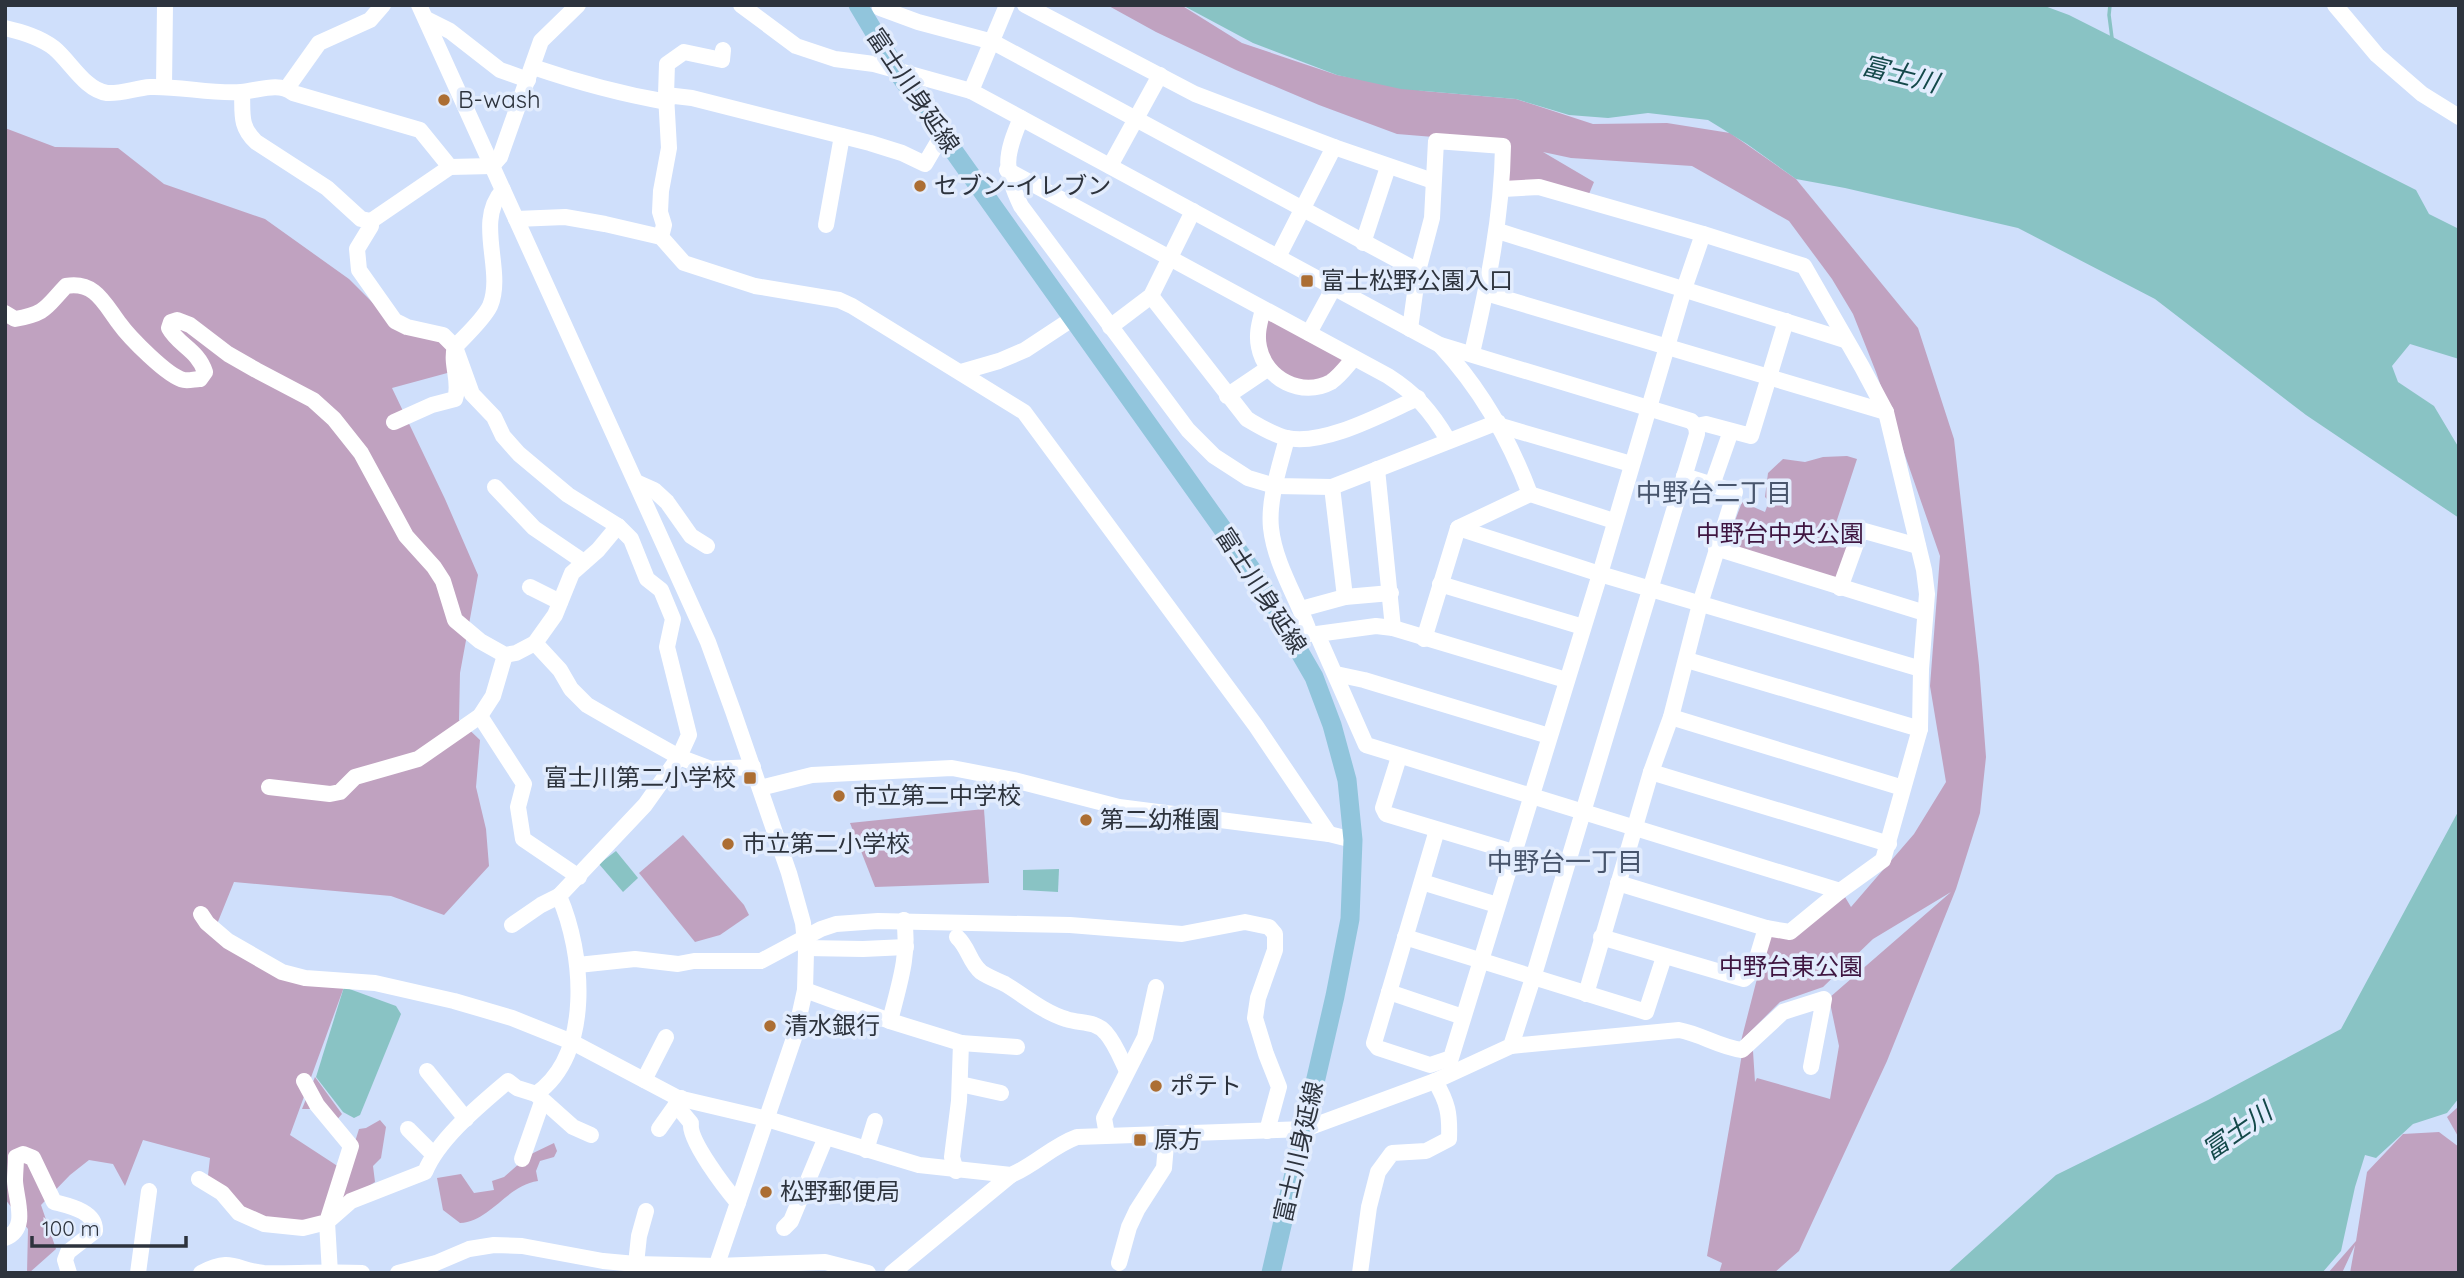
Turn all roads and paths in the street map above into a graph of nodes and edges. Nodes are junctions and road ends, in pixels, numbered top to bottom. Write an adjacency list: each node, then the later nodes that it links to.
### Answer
1 (165, 5): 16 (street)
2 (383, 5): 17 (street)
3 (578, 5): 14 (street)
4 (741, 5): 18 (street)
5 (858, 5): 24 (main road, 富士川身延線)
6 (880, 5): 12 (street)
7 (1007, 5): 12 (street)
8 (1025, 5): 15 (street)
9 (2335, 5): 21 (street)
10 (422, 12): 14 (street); 27 (street)
11 (5, 28): 16 (street)
12 (993, 42): 18 (street); 23 (street)
13 (723, 50): 20 (street)
14 (530, 74): 20 (street); 27 (street)
15 (1160, 75): 23 (street); 26 (street)
16 (164, 88): 19 (street)
17 (287, 88): 19 (street); 29 (street)
18 (971, 91): 22 (street)
19 (242, 92): 38 (street)
20 (666, 98): 25 (street); 42 (street)
21 (2459, 117)
22 (1021, 118): 28 (street); 31 (street)
23 (1136, 119): 28 (street); 35 (street)
24 (942, 135): 25 (street); 53 (main road, 富士川身延線)
25 (842, 136): 39 (street)
26 (1334, 147): 30 (street); 35 (street)
27 (492, 166): 29 (street); 34 (street)
28 (1110, 166): 36 (street)
29 (450, 167): 38 (street)
30 (1388, 167): 32 (street); 43 (street)
31 (1007, 170): 44 (street); 55 (street)
32 (1433, 181): 33 (street); 46 (street)
33 (1503, 189): 40 (street); 41 (street)
34 (503, 191): 37 (street); 61 (street)
35 (1303, 209): 43 (street); 45 (street)
36 (1193, 211): 44 (street); 45 (street)
37 (516, 219): 42 (street); 80 (street)
38 (371, 221): 61 (street)
39 (826, 225)
40 (1498, 231): 48 (street); 49 (street)
41 (1703, 234): 48 (street); 58 (street)
42 (661, 237): 65 (street)
43 (1363, 243): 46 (street)
44 (1170, 257): 50 (street); 51 (street)
45 (1278, 257): 47 (street)
46 (1418, 271): 56 (street)
47 (1334, 287): 56 (street); 57 (street)
48 (1684, 289): 54 (street); 60 (street)
49 (1486, 293): 60 (street); 62 (street)
50 (1151, 296): 55 (street); 67 (street)
51 (1263, 309): 57 (street); 64 (street)
52 (5, 313): 109 (street)
53 (1072, 319): 65 (street); 130 (main road, 富士川身延線)
54 (1786, 321): 58 (street); 66 (street)
55 (1110, 327): 82 (street)
56 (1410, 329): 59 (street)
57 (1309, 333): 63 (street)
58 (1846, 340): 70 (street)
59 (1440, 345): 62 (street); 72 (street)
60 (1667, 346): 66 (street); 69 (street)
61 (455, 347): 71 (street); 87 (street)
62 (1472, 353): 69 (street)
63 (1354, 358): 64 (street); 68 (street)
64 (1267, 369): 67 (street)
65 (961, 372): 129 (street)
66 (1770, 378): 70 (street); 74 (street)
67 (1227, 396): 75 (street)
68 (1418, 398): 75 (street); 76 (street)
69 (1648, 407): 73 (street); 77 (street)
70 (1886, 412): 90 (street)
71 (394, 422)
72 (1499, 424): 76 (street); 77 (street); 85 (street)
73 (1696, 426): 74 (street); 79 (street)
74 (1731, 431): 81 (street)
75 (1287, 438): 82 (street)
76 (1448, 440): 78 (street)
77 (1631, 464): 86 (street)
78 (1377, 469): 84 (street); 98 (street)
79 (1684, 476): 81 (street); 97 (street)
80 (636, 482): 89 (street); 120 (street)
81 (1712, 485): 91 (street)
82 (1275, 486): 84 (street); 102 (street)
83 (495, 487): 92 (street)
84 (1332, 487): 99 (street)
85 (1530, 494): 86 (street); 88 (street)
86 (1614, 521): 93 (street)
87 (618, 526): 92 (street); 118 (street)
88 (1458, 528): 93 (street); 94 (street)
89 (707, 546)
90 (1917, 546): 96 (street); 103 (street)
91 (1716, 548): 96 (street); 101 (street)
92 (584, 562): 100 (street)
93 (1600, 574): 97 (street); 104 (street)
94 (1440, 584): 104 (street); 107 (street)
95 (530, 587): 100 (street)
96 (1840, 588): 103 (street)
97 (1649, 589): 101 (street); 126 (street)
98 (1391, 593): 99 (street); 105 (street)
99 (1345, 597): 102 (street)
100 (560, 602): 108 (street)
101 (1700, 604): 110 (street); 111 (street)
102 (1301, 609): 106 (street)
103 (1925, 613): 111 (street)
104 (1583, 627): 113 (street)
105 (1393, 628): 107 (street); 112 (street)
106 (1310, 634)
107 (1424, 639): 113 (street)
108 (535, 643): 109 (street); 118 (street)
109 (505, 655): 114 (street)
110 (1687, 660): 115 (street); 116 (street)
111 (1921, 669): 116 (street)
112 (1336, 674): 117 (street); 119 (street)
113 (1566, 680): 117 (street)
114 (480, 716): 122 (street); 133 (street)
115 (1671, 717): 121 (street); 123 (street)
116 (1920, 729): 123 (street)
117 (1549, 736): 125 (street)
118 (680, 757): 120 (street); 133 (street)
119 (1399, 757): 125 (street); 128 (street)
120 (753, 767): 124 (street)
121 (1651, 772): 127 (street); 131 (street)
122 (269, 787)
123 (1903, 788): 131 (street)
124 (761, 789): 129 (street); 148 (street)
125 (1531, 795): 126 (street); 132 (street)
126 (1583, 811): 127 (street); 153 (street)
127 (1635, 829): 135 (street); 136 (street)
128 (1437, 830): 132 (street); 134 (street)
129 (1329, 834): 130 (street)
130 (1353, 839): 182 (main road, 富士川身延線)
131 (1889, 844): 136 (street)
132 (1513, 852): 138 (street)
133 (579, 877): 137 (street)
134 (1422, 882): 138 (street); 146 (street)
135 (1618, 883): 143 (street); 147 (street)
136 (1840, 891): 143 (street)
137 (559, 896): 142 (street); 152 (street)
138 (1497, 905): 151 (street)
139 (201, 914): 163 (street)
140 (1195, 914): 144 (street)
141 (904, 920): 144 (street); 148 (street); 149 (street)
142 (512, 925)
143 (1766, 928): 150 (street)
144 (1201, 930): 183 (street)
145 (957, 937): 169 (street)
146 (1405, 937): 151 (street); 157 (street)
147 (1601, 937): 150 (street); 158 (street)
148 (805, 943): 149 (street); 152 (street); 156 (street)
149 (906, 947): 161 (street)
150 (1664, 957): 158 (street)
151 (1480, 961): 153 (street); 160 (street)
152 (578, 965): 163 (street)
153 (1533, 978): 158 (street); 165 (street)
154 (1156, 987): 169 (street)
155 (857, 989): 159 (street)
156 (805, 990): 159 (street); 178 (street)
157 (1389, 992): 160 (street); 160 (street)
158 (1586, 994)
159 (850, 1005): 161 (street)
160 (1463, 1017)
161 (890, 1021): 164 (street)
162 (666, 1037): 170 (street)
163 (572, 1042): 170 (street); 175 (street)
164 (961, 1043): 166 (street); 173 (street)
165 (1511, 1046): 167 (street); 172 (street)
166 (1017, 1047)
167 (1811, 1067)
168 (427, 1071): 177 (street)
169 (1127, 1071): 186 (street)
170 (645, 1080): 176 (street)
171 (303, 1081): 199 (street)
172 (1435, 1081): 182 (street); 215 (street)
173 (960, 1084): 174 (street); 191 (street)
174 (1001, 1093)
175 (539, 1098): 177 (street); 185 (street); 190 (street)
176 (678, 1101): 178 (street); 181 (street); 194 (street)
177 (466, 1119): 189 (street)
178 (767, 1119): 187 (street); 197 (street)
179 (875, 1121): 188 (street)
180 (408, 1129): 189 (street)
181 (659, 1129)
182 (1305, 1129): 183 (street); 214 (main road, 富士川身延線)
183 (1266, 1131): 184 (street)
184 (1167, 1133): 186 (street); 202 (street)
185 (591, 1135)
186 (1107, 1135): 192 (street)
187 (826, 1137): 188 (street); 200 (street)
188 (866, 1150): 191 (street)
189 (433, 1154): 199 (street)
190 (522, 1159)
191 (956, 1171): 192 (street)
192 (1011, 1175): 213 (street)
193 (199, 1179): 199 (street)
194 (719, 1180): 195 (street); 197 (street)
195 (704, 1188)
196 (149, 1191): 208 (street)
197 (738, 1203): 204 (street)
198 (646, 1211): 203 (street)
199 (327, 1222): 206 (street)
200 (785, 1228)
201 (5, 1238): 207 (street)
202 (1119, 1263)
203 (636, 1264): 204 (street); 211 (street)
204 (716, 1269): 205 (street)
205 (777, 1269): 212 (street)
206 (330, 1272): 209 (street); 210 (street)
207 (69, 1273)
208 (138, 1273)
209 (201, 1273)
210 (362, 1273)
211 (398, 1273)
212 (868, 1273)
213 (892, 1273)
214 (1270, 1273)
215 (1360, 1273)

